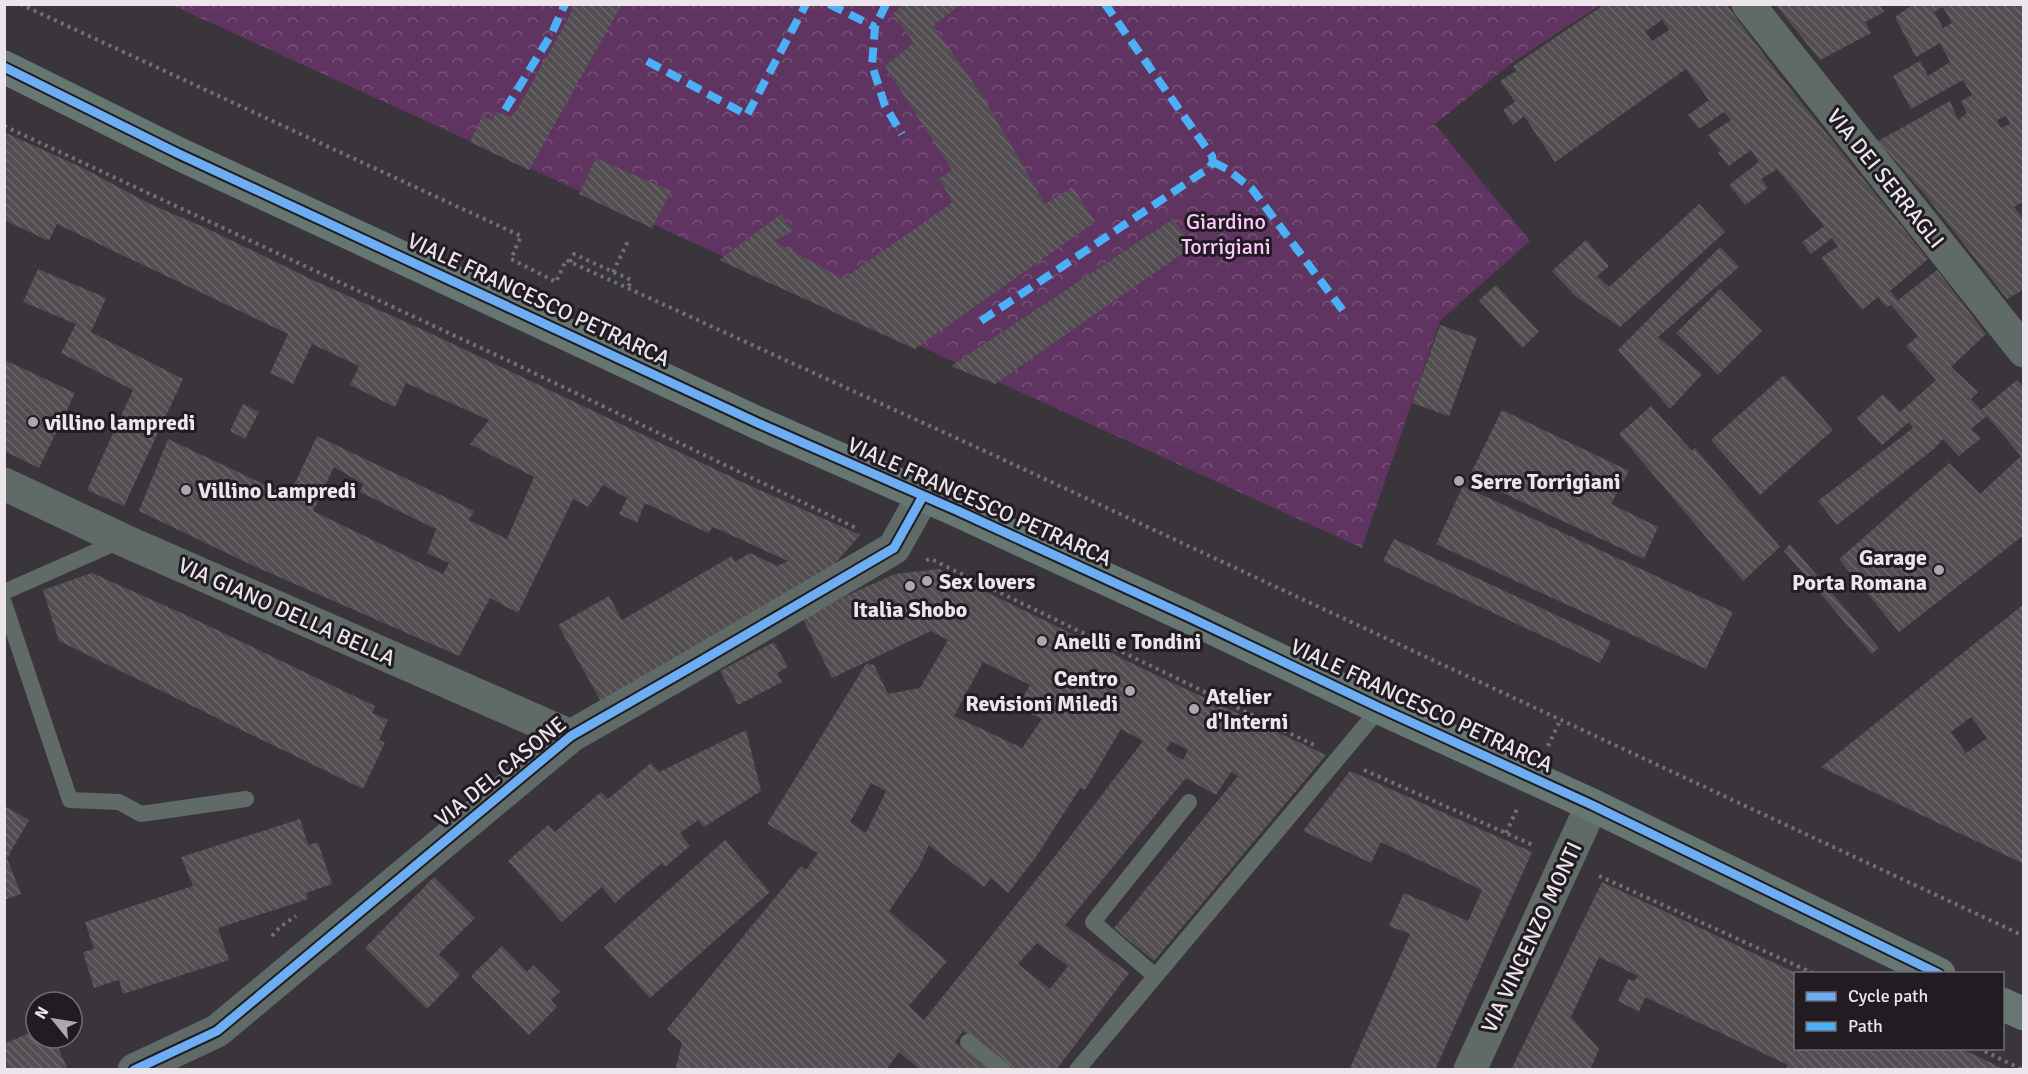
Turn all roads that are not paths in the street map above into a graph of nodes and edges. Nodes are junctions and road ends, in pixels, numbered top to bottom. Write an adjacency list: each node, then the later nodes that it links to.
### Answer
1 (1748, 4): 3 (street, VIA DEI SERRAGLI)
2 (4, 67): 5 (main road, VIALE FRANCESCO PETRARCA)
3 (2024, 351)
4 (4, 483): 6 (street, VIA GIANO DELLA BELLA)
5 (923, 496): 9 (main road, VIALE FRANCESCO PETRARCA); 10 (street, VIA DEL CASONE)
6 (123, 540): 7 (lane); 10 (street, VIA GIANO DELLA BELLA)
7 (4, 592)
8 (4, 603): 11 (lane)
9 (1380, 708): 13 (main road, VIALE FRANCESCO PETRARCA); 15 (lane, VIALE FRANCESCO PETRARCA)
10 (571, 736): 19 (street, VIA DEL CASONE)
11 (246, 799)
12 (1189, 802): 15 (lane)
13 (1592, 805): 14 (main road, VIALE FRANCESCO PETRARCA); 22 (street, VIA VINCENZO MONTI)
14 (1935, 972)
15 (1155, 976): 21 (lane, VIALE FRANCESCO PETRARCA)
16 (2004, 1005): 17 (main road)
17 (2024, 1014)
18 (968, 1042): 20 (lane)
19 (134, 1070)
20 (1003, 1070)
21 (1077, 1070)
22 (1470, 1070)

